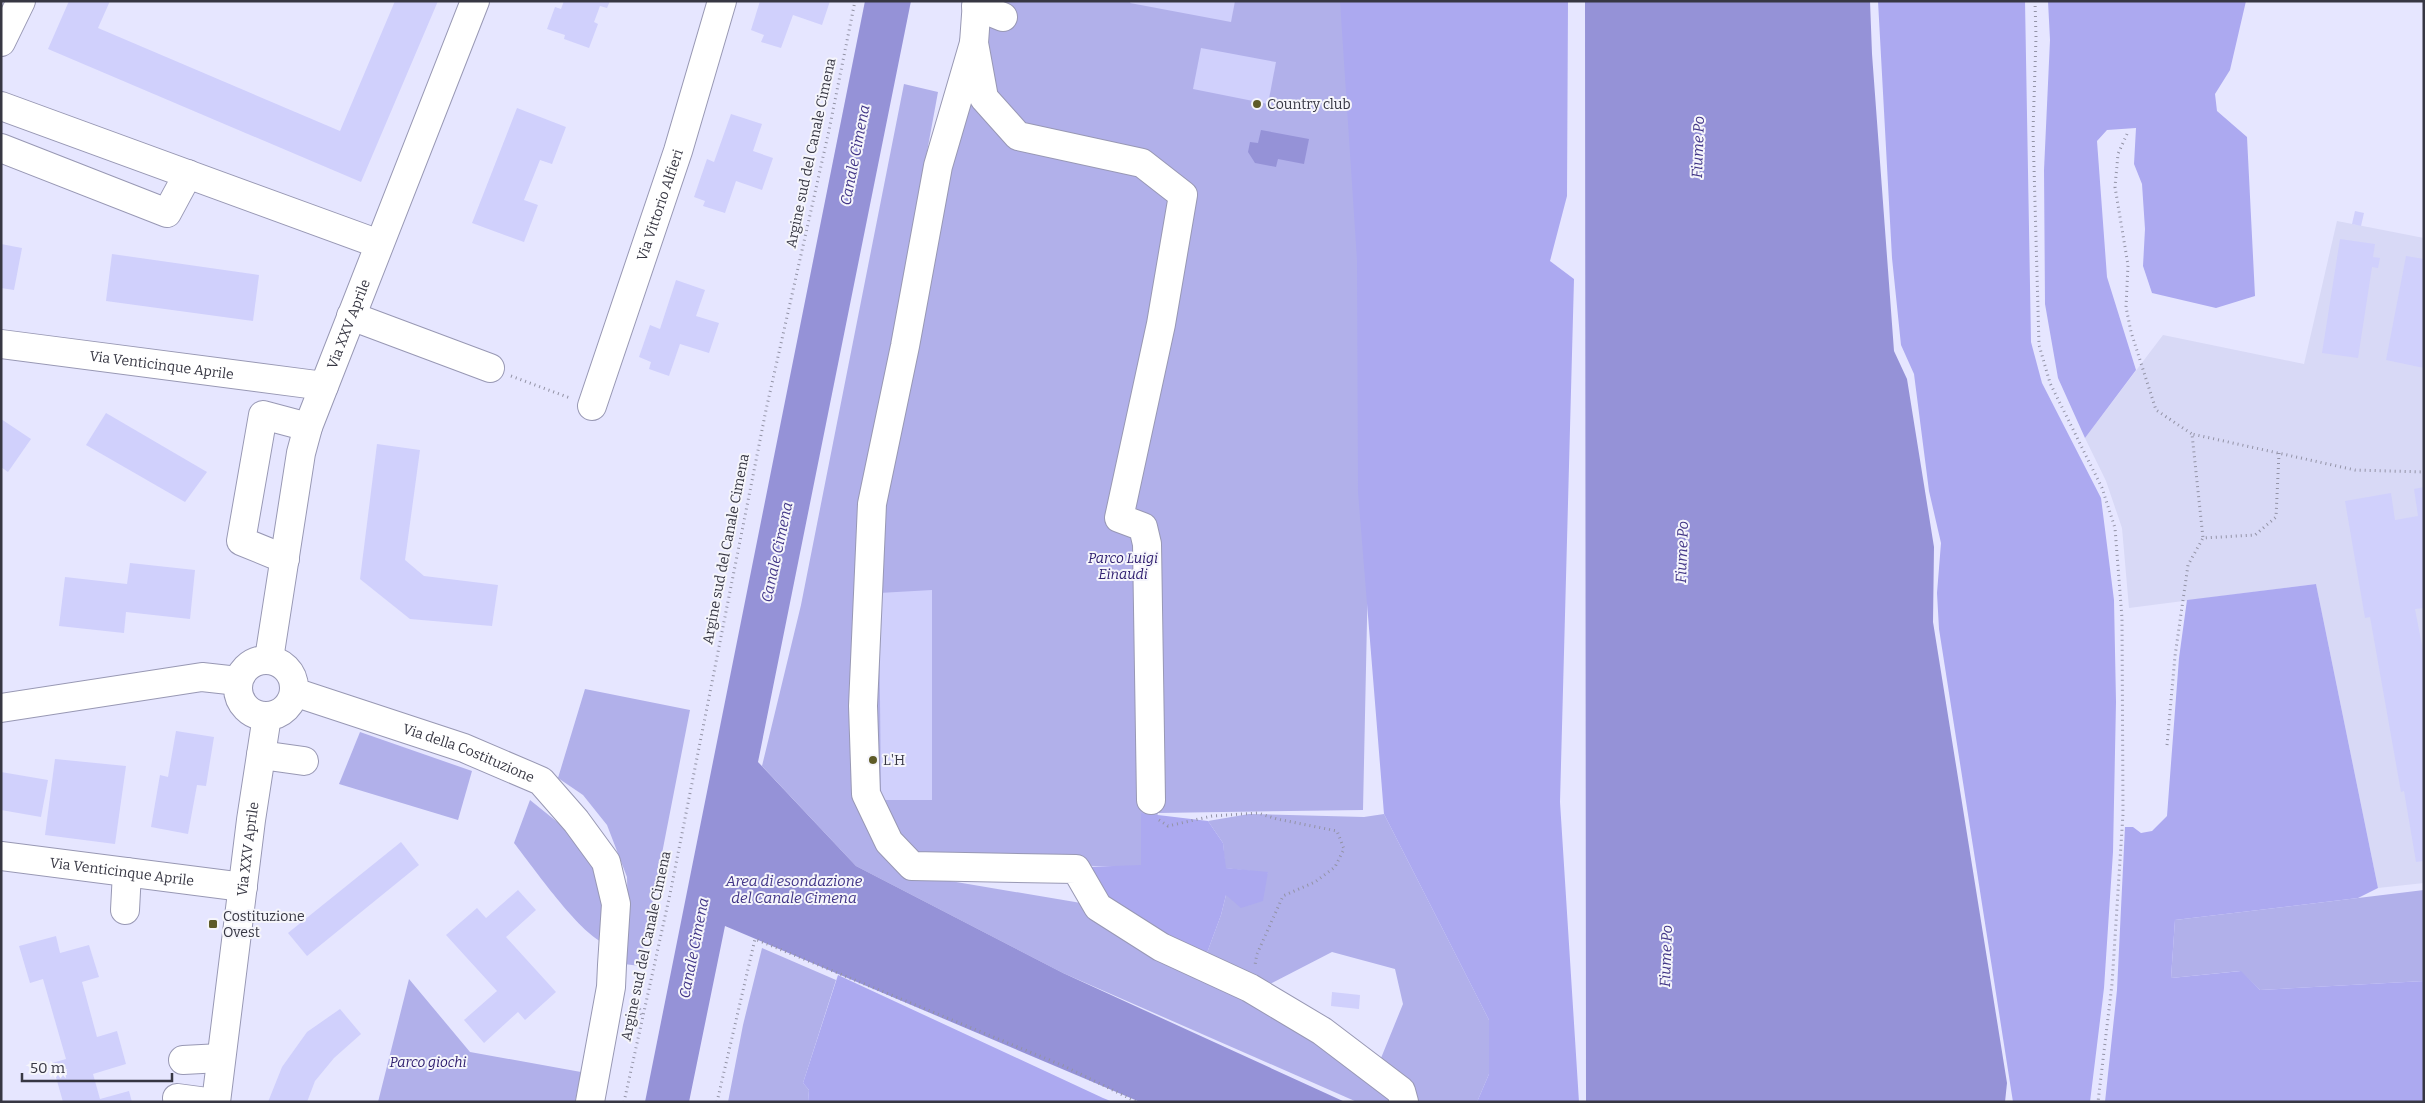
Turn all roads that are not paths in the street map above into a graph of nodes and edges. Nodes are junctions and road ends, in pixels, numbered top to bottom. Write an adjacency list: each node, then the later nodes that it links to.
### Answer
1 (21, 1): 6 (street)
2 (475, 1): 13 (street, Via XXV Aprile)
3 (722, 1): 18 (street, Via Vittorio Alfieri)
4 (976, 4): 5 (street); 7 (street)
5 (1003, 17)
6 (1, 42)
7 (974, 43): 28 (street); 39 (street)
8 (1, 106): 9 (street)
9 (82, 136): 11 (street); 12 (street)
10 (1, 148): 12 (street)
11 (188, 174): 12 (street); 13 (street)
12 (66, 175)
13 (379, 244): 14 (street, Via XXV Aprile)
14 (351, 316): 16 (street); 17 (street, Via XXV Aprile)
15 (1, 344): 17 (street, Via Venticinque Aprile)
16 (490, 368)
17 (324, 386): 19 (street, Via XXV Aprile)
18 (592, 406)
19 (308, 427): 20 (street, Via XXV Aprile); 20 (street)
20 (285, 559): 21 (street, Via XXV Aprile)
21 (269, 659): 22 (street); 23 (street)
22 (238, 681): 24 (street); 25 (street)
23 (294, 692): 25 (street); 38 (street, Via della Costituzione)
24 (1, 708)
25 (267, 716): 26 (street, Via XXV Aprile)
26 (261, 755): 27 (street); 31 (street, Via XXV Aprile)
27 (304, 761)
28 (1151, 800)
29 (1, 856): 30 (street, Via Venticinque Aprile)
30 (127, 872): 31 (street, Via Venticinque Aprile); 32 (street)
31 (243, 887): 33 (street, Via XXV Aprile)
32 (125, 910)
33 (220, 1058): 34 (street); 37 (street, Via XXV Aprile)
34 (183, 1060)
35 (177, 1098): 36 (street)
36 (207, 1102)
37 (216, 1102)
38 (590, 1102)
39 (1404, 1102)

